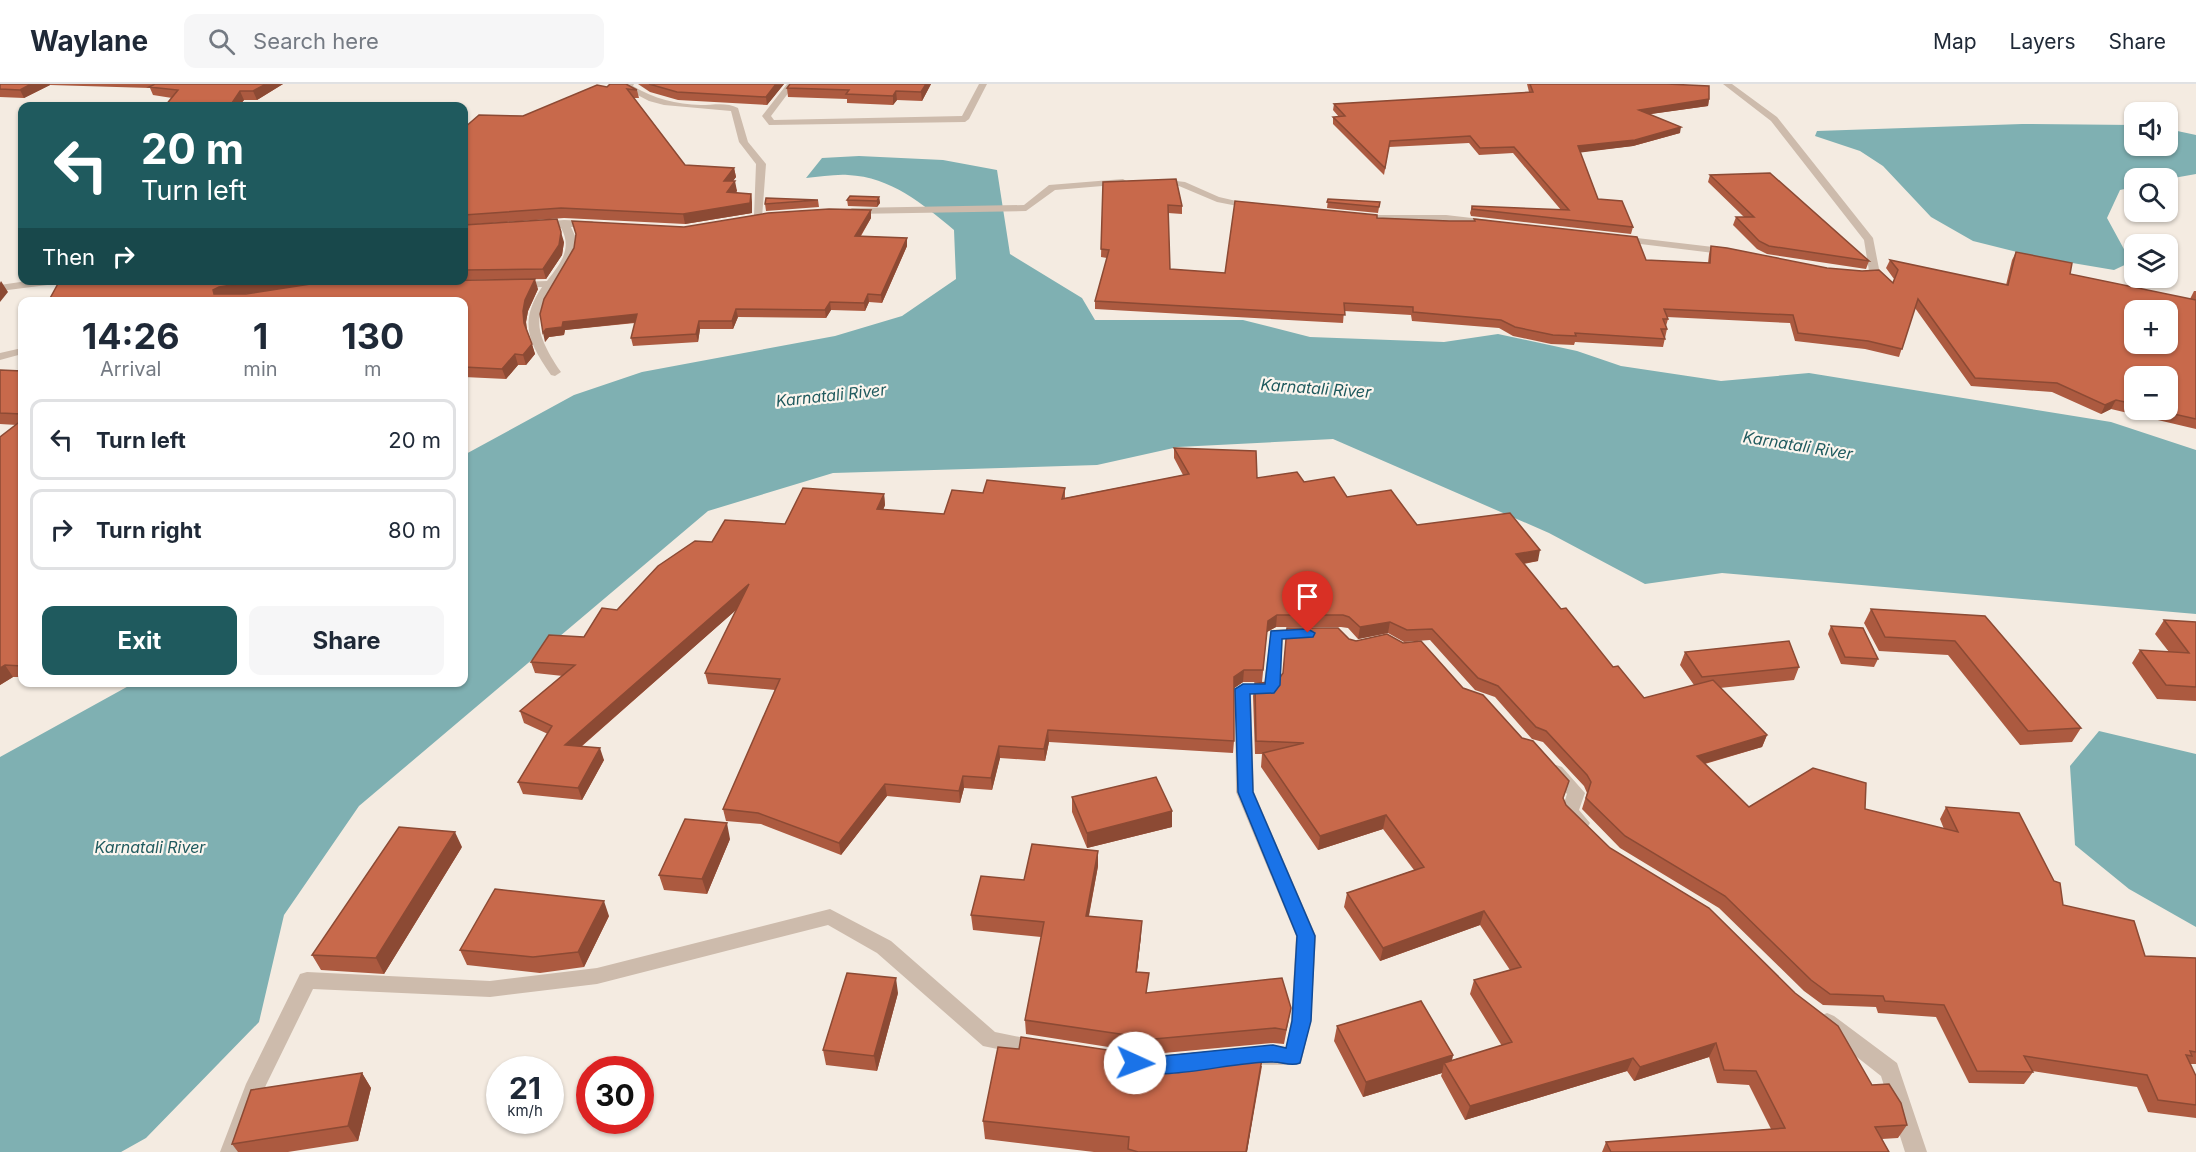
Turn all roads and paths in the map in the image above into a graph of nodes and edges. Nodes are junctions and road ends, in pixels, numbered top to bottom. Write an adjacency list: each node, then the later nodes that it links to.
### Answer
1 (630, 84): 9 (street)
2 (791, 84): 3 (street)
3 (983, 84)
4 (1727, 84): 17 (street)
5 (1132, 182): 8 (street)
6 (1143, 182): 7 (street)
7 (1266, 207)
8 (842, 211)
9 (759, 216)
10 (1356, 217): 12 (street)
11 (564, 223): 13 (street); 14 (street); 18 (street)
12 (1496, 224)
13 (532, 225)
14 (599, 225)
15 (1609, 238): 16 (street)
16 (1746, 253)
17 (1847, 273)
18 (548, 284): 20 (street); 24 (street)
19 (24, 285): 21 (street)
20 (509, 286)
21 (0, 288)
22 (18, 352): 23 (street)
23 (0, 357)
24 (555, 372)
25 (1321, 634): 30 (street)
26 (1542, 756): 27 (street)
27 (1592, 833)
28 (1815, 1013): 32 (street)
29 (1055, 1051): 31 (street)
30 (1229, 1058)
31 (231, 1152)
32 (1916, 1152)

